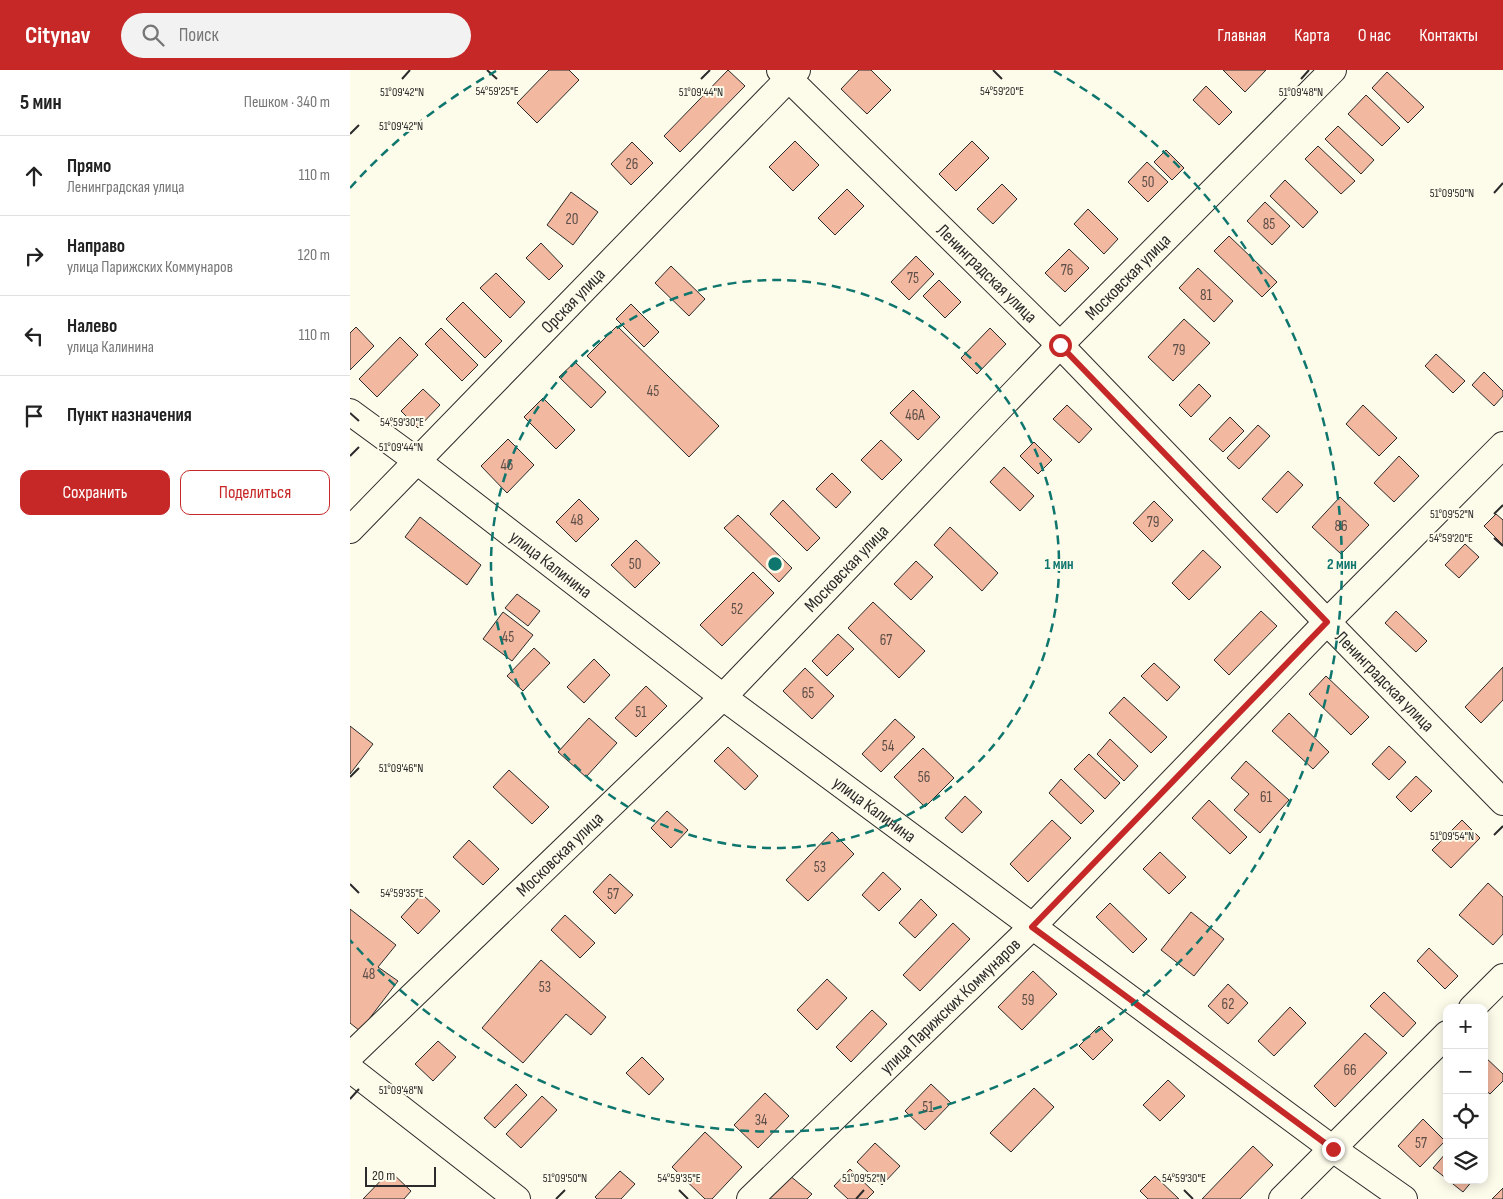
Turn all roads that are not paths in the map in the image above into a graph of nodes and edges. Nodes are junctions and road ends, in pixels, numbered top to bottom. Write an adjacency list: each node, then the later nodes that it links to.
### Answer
1 (1333, 70): 3 (street, Московская улица)
2 (788, 73): 3 (street, Ленинградская улица); 6 (street, Орская улица)
3 (1060, 345): 8 (street, Ленинградская улица); 9 (street, Московская улица)
4 (350, 412): 6 (street, улица Калинина)
5 (1503, 445): 8 (street, улица Парижских Коммунаров)
6 (417, 461): 7 (street, Орская улица); 9 (street, улица Калинина)
7 (350, 530)
8 (1327, 622): 10 (street, Ленинградская улица); 11 (street, улица Парижских Коммунаров)
9 (723, 697): 11 (street, улица Калинина); 15 (street, Московская улица)
10 (1503, 802)
11 (1032, 927): 17 (street, улица Калинина); 19 (street, улица Парижских Коммунаров)
12 (1503, 977): 13 (street)
13 (1476, 1004)
14 (1443, 1038): 17 (street)
15 (350, 1056)
16 (350, 1069): 18 (street)
17 (1333, 1149): 20 (street); 21 (street, улица Калинина)
18 (516, 1199)
19 (750, 1199)
20 (1282, 1199)
21 (1404, 1199)

